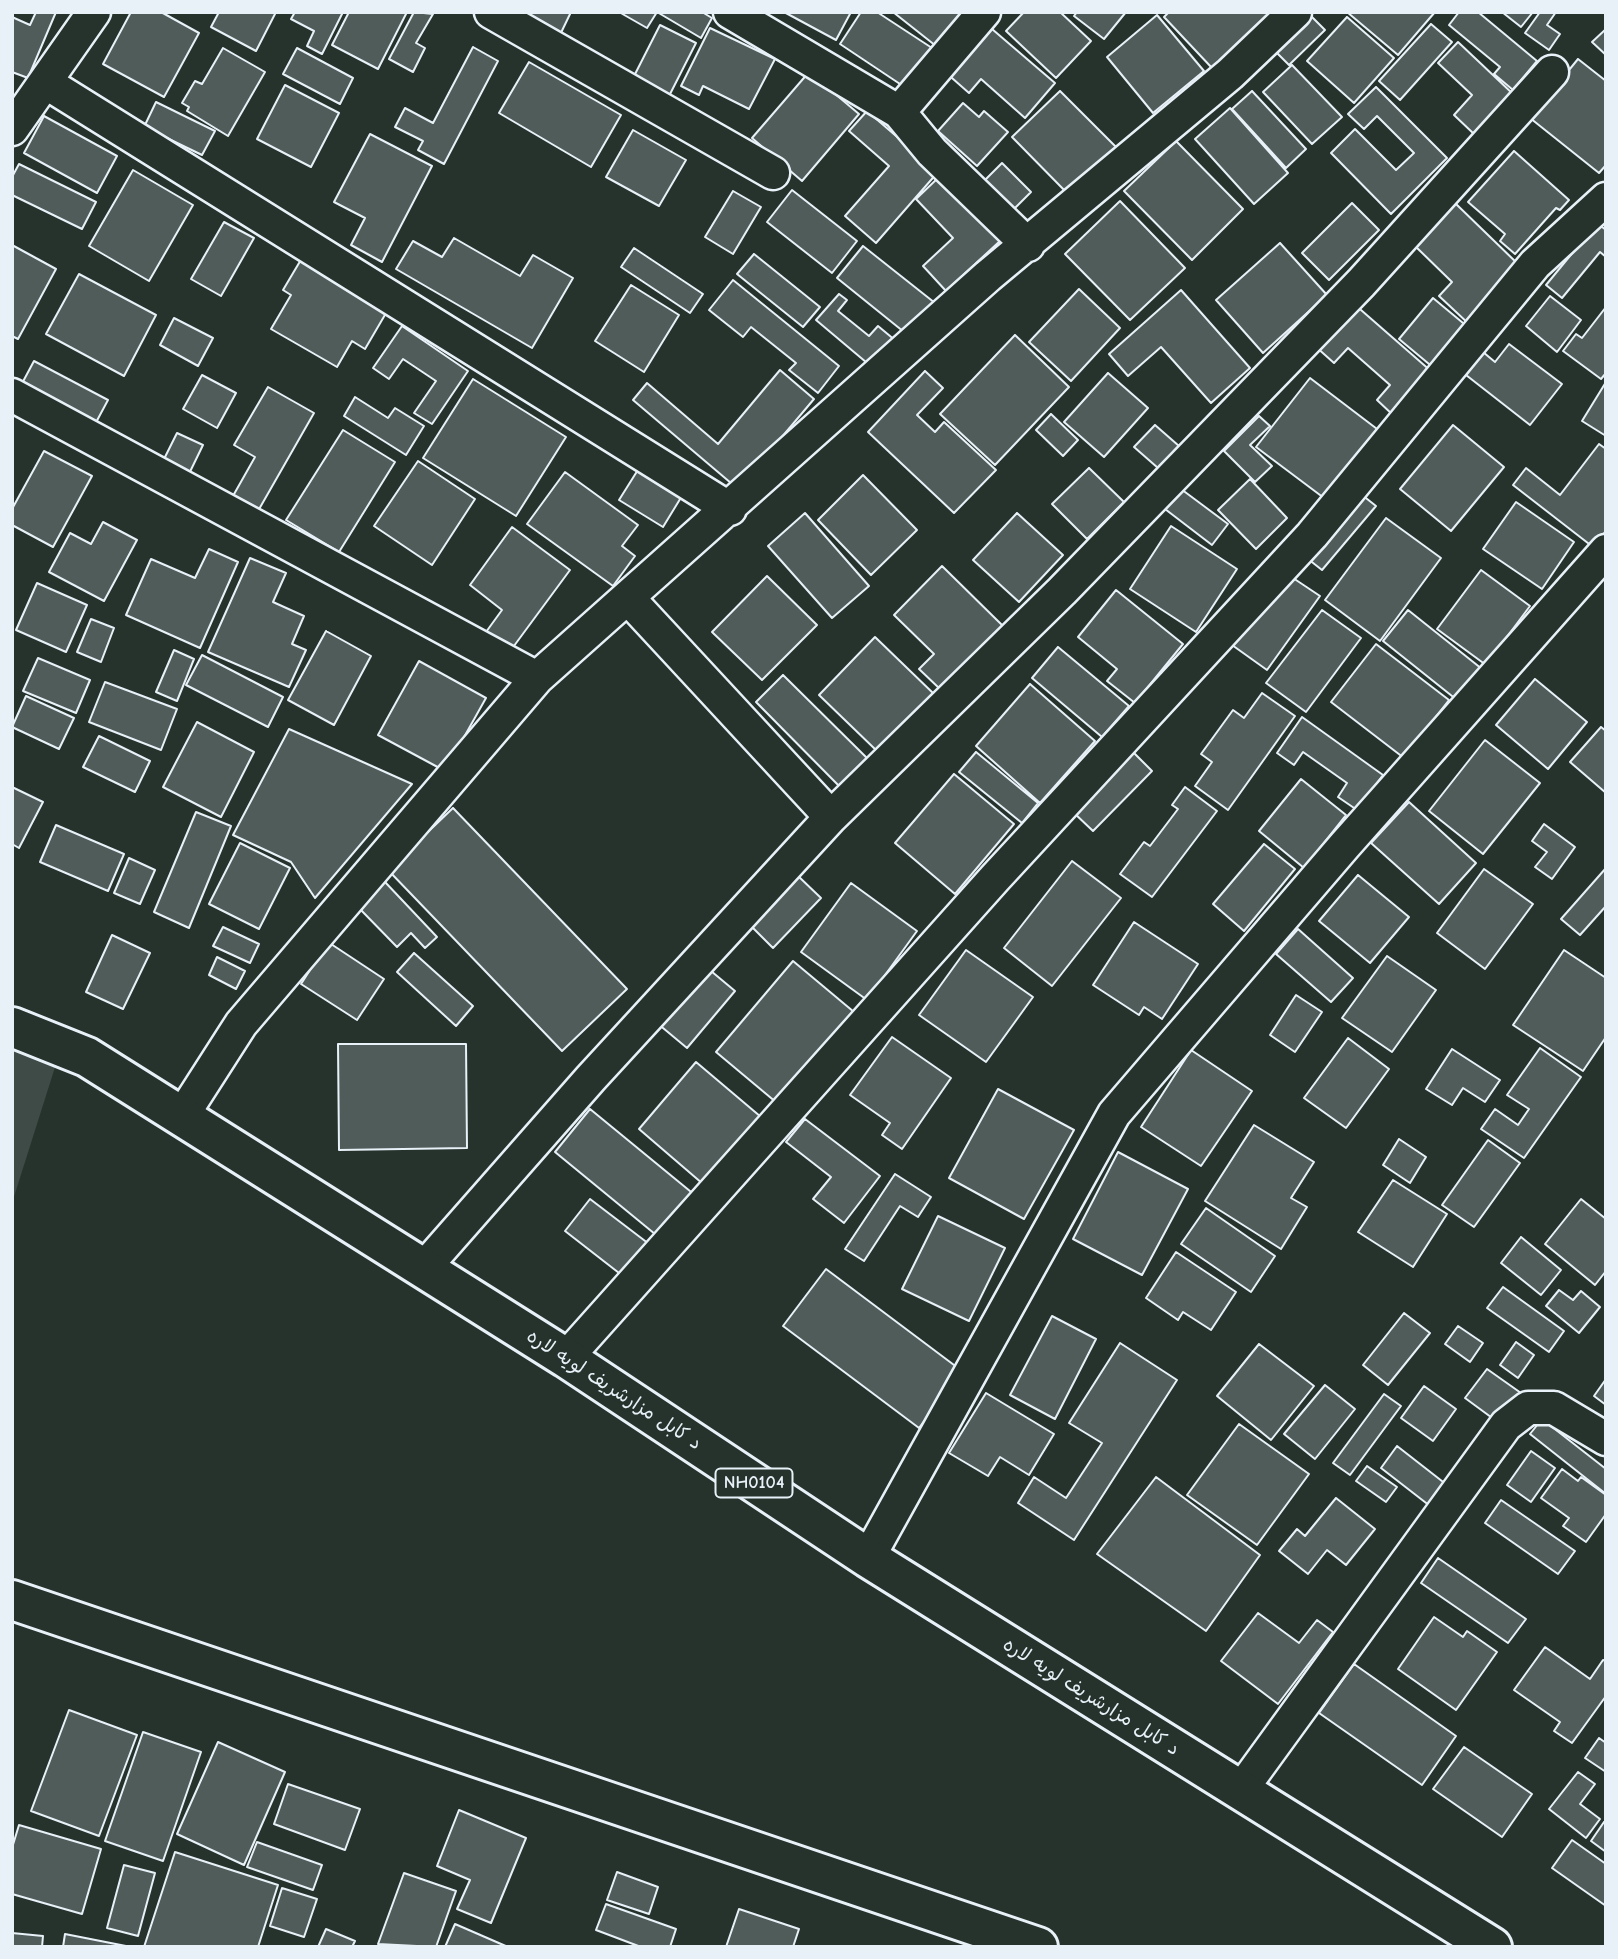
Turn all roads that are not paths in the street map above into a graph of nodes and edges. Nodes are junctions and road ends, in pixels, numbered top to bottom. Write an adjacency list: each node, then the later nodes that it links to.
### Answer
1 (94, 12): 7 (street)
2 (491, 12): 10 (street)
3 (984, 12): 8 (street)
4 (1295, 12): 12 (street)
5 (737, 14): 8 (street)
6 (1552, 72): 18 (street)
7 (45, 82): 9 (street); 14 (street)
8 (899, 112): 12 (street)
9 (12, 129)
10 (773, 173)
11 (1606, 199): 22 (street)
12 (1028, 245): 14 (street)
13 (12, 395): 17 (street)
14 (730, 509): 16 (street)
15 (1606, 551): 24 (street)
16 (628, 598): 17 (street); 18 (street)
17 (537, 678): 20 (street)
18 (831, 817): 21 (street)
19 (12, 1027): 20 (highway, د کابل مزارشریف لویه لاره / NH0104)
20 (181, 1116): 21 (highway, د کابل مزارشریف لویه لاره / NH0104)
21 (424, 1268): 22 (highway, د کابل مزارشریف لویه لاره / NH0104)
22 (566, 1359): 24 (highway, د کابل مزارشریف لویه لاره / NH0104)
23 (1606, 1439): 26 (street)
24 (868, 1558): 26 (highway, د کابل مزارشریف لویه لاره / NH0104)
25 (12, 1600): 27 (highway)
26 (1241, 1790): 28 (highway, د کابل مزارشریف لویه لاره / NH0104)
27 (1038, 1947)
28 (1492, 1947)

